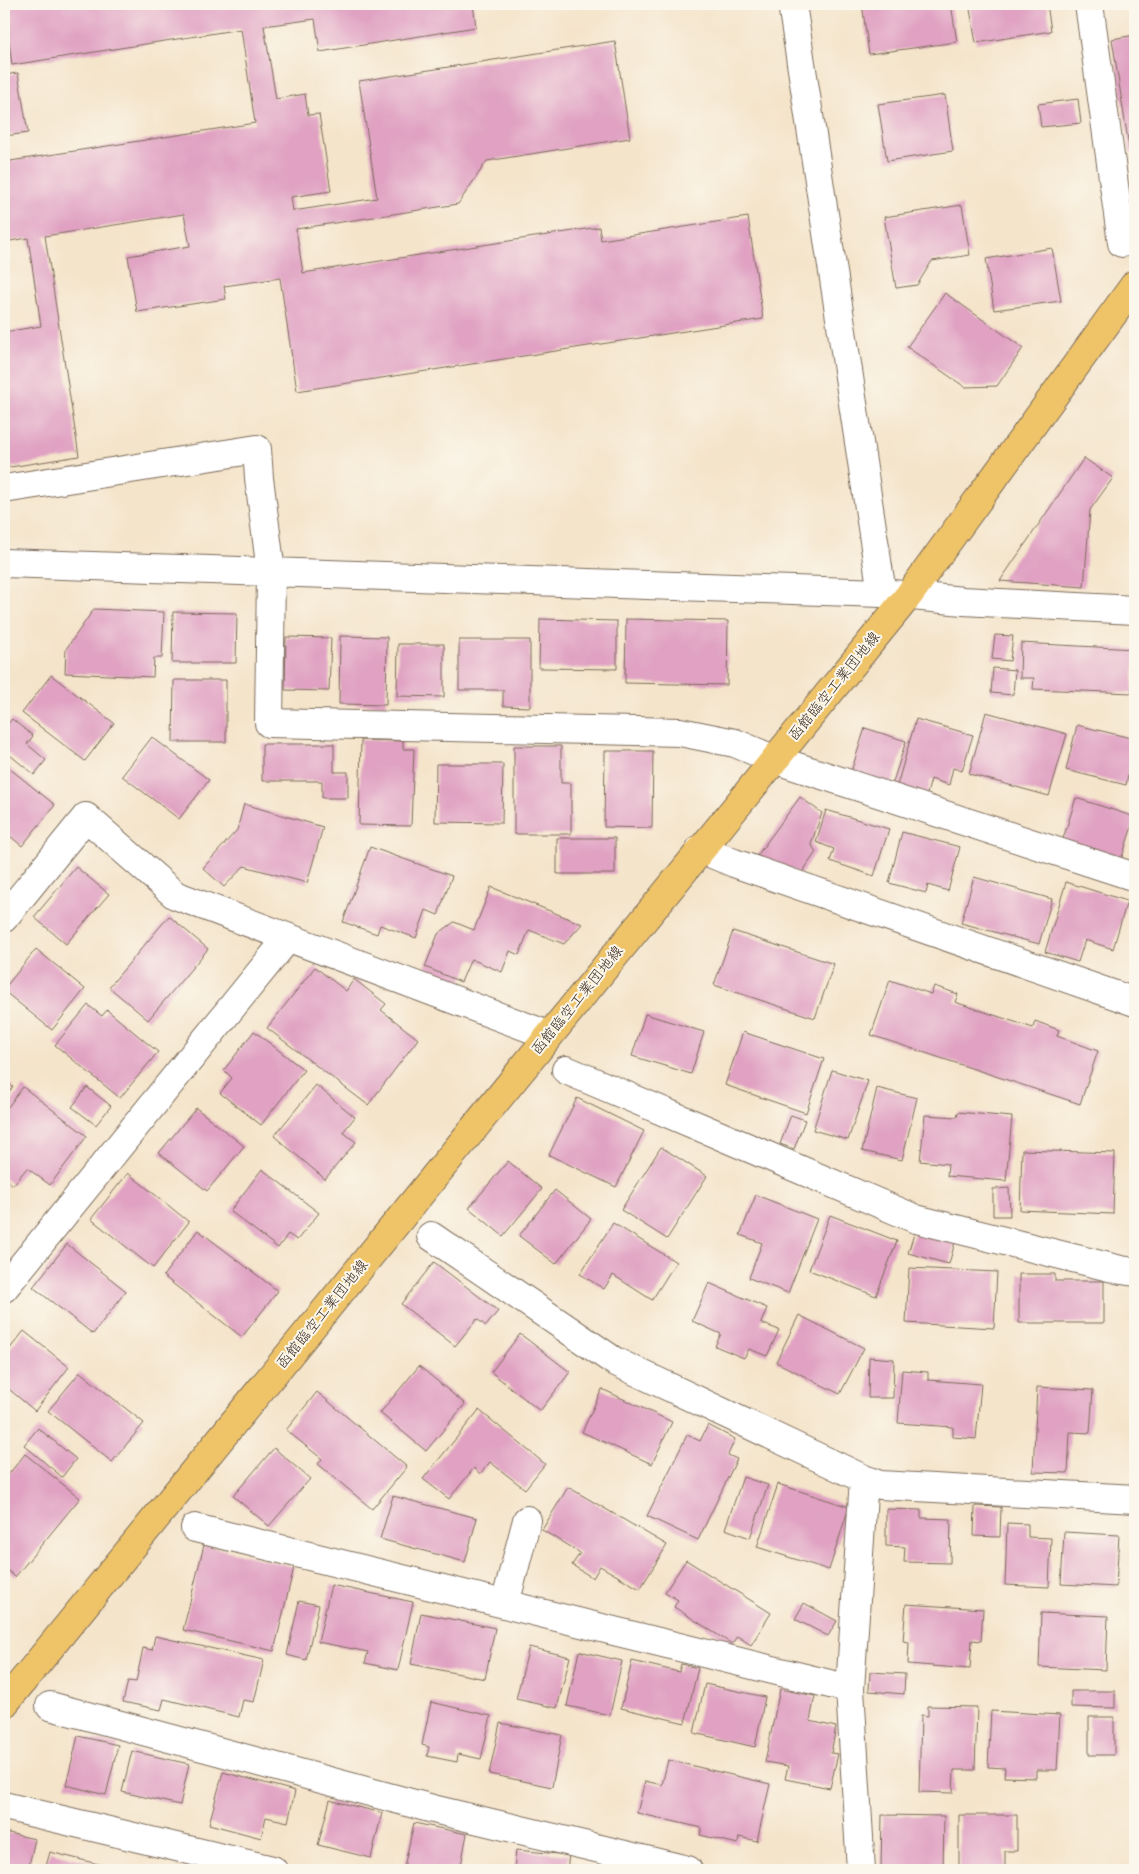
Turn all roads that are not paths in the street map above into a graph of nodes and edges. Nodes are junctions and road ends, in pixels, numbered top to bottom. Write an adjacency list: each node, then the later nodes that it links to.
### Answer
1 (792, 4): 8 (street)
2 (1089, 4): 3 (street)
3 (1122, 243)
4 (1135, 284): 9 (main road, 函館臨空工業団地線)
5 (4, 488): 7 (street)
6 (4, 563): 7 (street)
7 (272, 572): 8 (street); 11 (street)
8 (882, 593): 9 (street)
9 (909, 596): 10 (street); 11 (main road, 函館臨空工業団地線)
10 (1135, 610)
11 (774, 759): 12 (main road, 函館臨空工業団地線); 13 (street)
12 (700, 849): 16 (street); 17 (main road, 函館臨空工業団地線)
13 (1135, 877)
14 (4, 918): 15 (street)
15 (288, 938): 17 (street); 21 (street)
16 (1135, 1002)
17 (548, 1035): 28 (main road, 函館臨空工業団地線)
18 (566, 1070): 20 (street)
19 (431, 1236): 22 (street)
20 (1135, 1272)
21 (4, 1288)
22 (864, 1479): 23 (street); 27 (street)
23 (1135, 1499)
24 (527, 1520): 26 (street)
25 (195, 1528): 26 (street)
26 (505, 1604): 27 (street)
27 (850, 1690): 33 (street)
28 (4, 1704)
29 (50, 1706): 32 (street)
30 (4, 1806): 31 (street)
31 (273, 1870)
32 (688, 1870)
33 (861, 1870)

